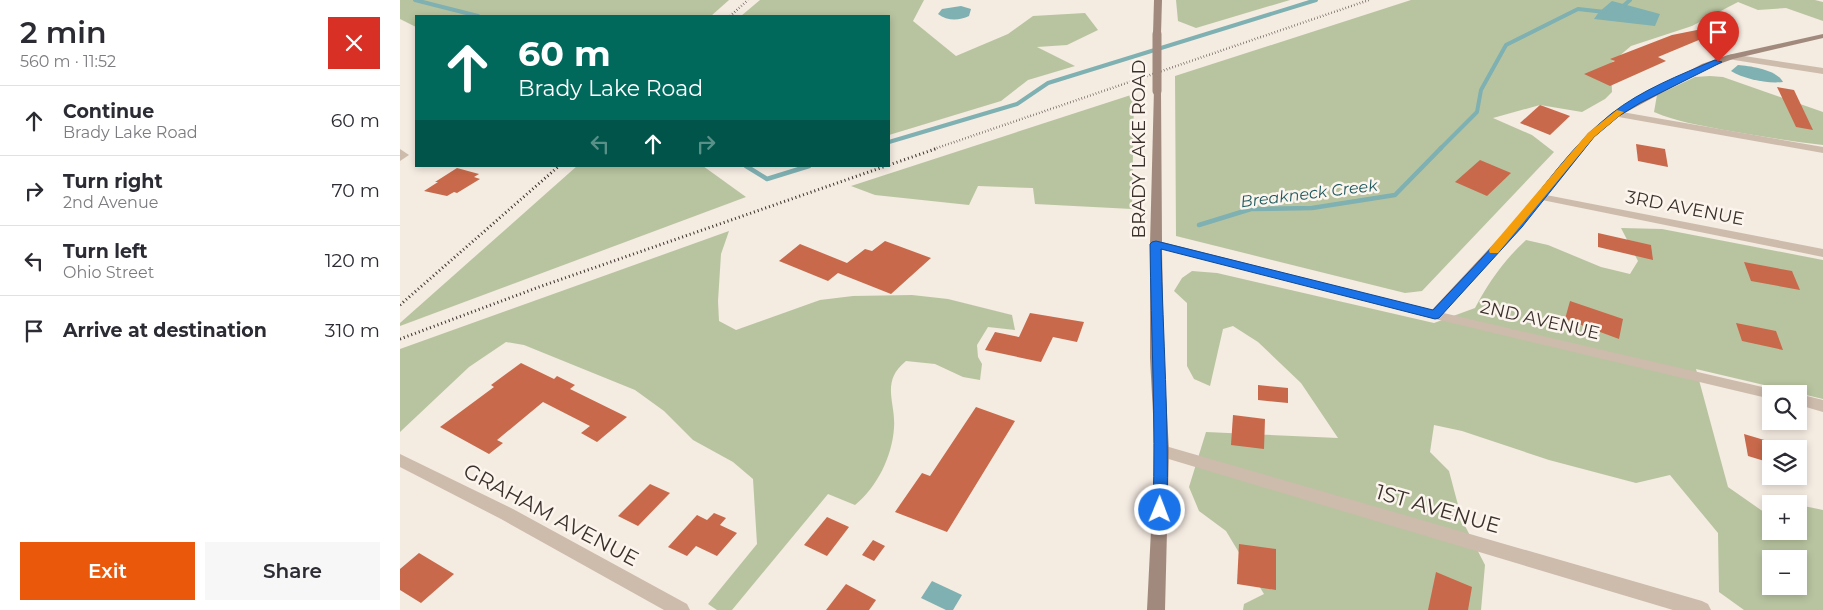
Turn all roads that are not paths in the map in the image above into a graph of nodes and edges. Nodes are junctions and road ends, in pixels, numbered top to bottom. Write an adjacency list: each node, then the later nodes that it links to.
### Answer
1 (1158, 0): 10 (street, BRADY LAKE ROAD, bridge)
2 (1823, 36): 3 (street)
3 (1731, 57): 4 (street); 5 (street)
4 (1823, 71)
5 (1616, 114): 6 (street); 9 (street)
6 (1823, 150)
7 (400, 152): 8 (street)
8 (400, 158)
9 (1541, 196): 11 (street, 3RD AVENUE); 12 (street)
10 (1156, 244): 12 (street, 2ND AVENUE); 16 (street, BRADY LAKE ROAD)
11 (1823, 253)
12 (1435, 315): 13 (street, 2ND AVENUE)
13 (1762, 392)
14 (1807, 402): 15 (street)
15 (1823, 406)
16 (1162, 451): 19 (street, BRADY LAKE ROAD); 20 (street, 1ST AVENUE)
17 (400, 460): 18 (street, GRAHAM AVENUE)
18 (681, 610)
19 (1156, 610)
20 (1702, 610)

